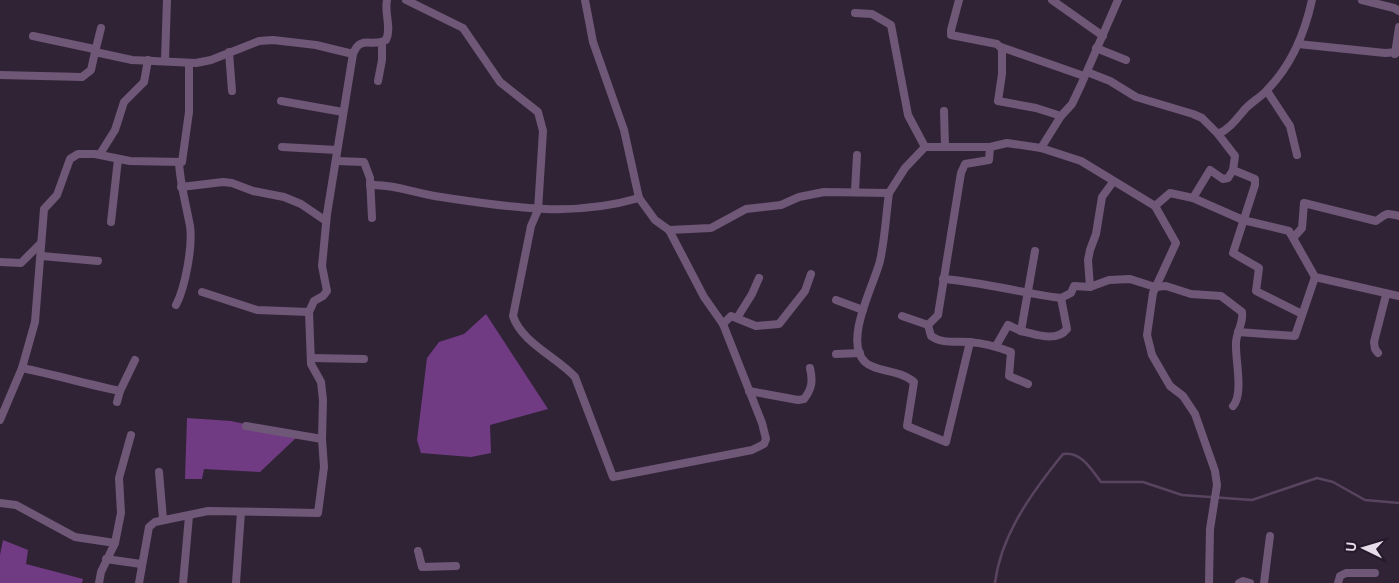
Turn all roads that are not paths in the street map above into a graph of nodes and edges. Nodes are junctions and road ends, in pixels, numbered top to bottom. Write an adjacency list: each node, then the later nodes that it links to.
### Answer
1 (167, 0): 25 (street)
2 (387, 0): 16 (street)
3 (406, 0): 59 (street)
4 (586, 0): 56 (street)
5 (959, 0): 18 (street)
6 (1052, 0): 15 (street)
7 (1118, 0): 15 (street)
8 (1312, 0): 17 (street)
9 (1362, 0): 10 (street)
10 (1399, 11)
11 (855, 13): 39 (street)
12 (1399, 27): 22 (street)
13 (101, 28): 20 (street)
14 (32, 36): 20 (street)
15 (1103, 36): 19 (street)
16 (382, 42): 23 (street); 30 (street)
17 (1298, 44): 22 (street); 32 (street)
18 (1001, 47): 28 (street); 36 (street)
19 (1096, 48): 26 (street); 28 (street)
20 (95, 50): 24 (street); 29 (street)
21 (229, 52): 23 (street); 27 (street); 31 (street)
22 (1397, 53)
23 (353, 54): 35 (street)
24 (148, 60): 25 (street); 44 (street)
25 (165, 60): 27 (street)
26 (1126, 60)
27 (189, 63): 49 (street)
28 (1086, 74): 36 (street); 37 (street)
29 (0, 78)
30 (378, 81)
31 (232, 91)
32 (1267, 91): 37 (street); 46 (street)
33 (281, 100): 35 (street)
34 (944, 111): 40 (street)
35 (343, 112): 43 (street)
36 (1061, 116): 42 (street)
37 (1218, 134): 50 (street)
38 (282, 147): 43 (street)
39 (925, 147): 40 (street); 55 (street)
40 (946, 147): 41 (street)
41 (990, 147): 42 (street); 75 (street)
42 (1041, 148): 51 (street)
43 (337, 150): 48 (street)
44 (100, 154): 47 (street); 67 (street)
45 (857, 155): 54 (street)
46 (1297, 155)
47 (118, 159): 49 (street); 64 (street)
48 (336, 161): 52 (street); 63 (street)
49 (179, 162): 53 (street)
50 (1233, 170): 57 (street); 62 (street)
51 (1113, 182): 58 (street); 76 (street)
52 (370, 185): 59 (street); 61 (street)
53 (181, 188): 63 (street); 84 (street)
54 (855, 192): 55 (street); 65 (street)
55 (889, 192): 85 (street)
56 (638, 198): 59 (street); 65 (street)
57 (1193, 198): 58 (street); 62 (street)
58 (1155, 206): 77 (street)
59 (538, 210): 106 (street)
60 (1399, 216): 66 (street)
61 (372, 218)
62 (1244, 220): 66 (street); 87 (street)
63 (326, 221): 86 (street)
64 (111, 222)
65 (669, 230): 90 (street)
66 (1294, 238): 73 (street)
67 (41, 242): 69 (street); 71 (street)
68 (1035, 250): 79 (street)
69 (42, 256): 70 (street); 102 (street)
70 (98, 261)
71 (0, 262)
72 (811, 274): 89 (street)
73 (1315, 277): 80 (street); 87 (street)
74 (759, 278): 89 (street)
75 (943, 279): 79 (street); 91 (street)
76 (1090, 287): 77 (street); 82 (street)
77 (1155, 287): 93 (street); 129 (street)
78 (202, 292): 86 (street)
79 (1028, 294): 82 (street); 92 (street)
80 (1386, 295): 81 (street); 96 (street)
81 (1399, 296)
82 (1061, 298): 92 (street)
83 (836, 300): 85 (street)
84 (176, 305)
85 (862, 310): 97 (street)
86 (309, 312): 99 (street)
87 (1302, 314): 93 (street)
88 (902, 316): 91 (street)
89 (737, 318): 90 (street)
90 (723, 324): 106 (street)
91 (928, 325): 94 (street)
92 (1021, 331): 95 (street)
93 (1238, 332): 108 (street)
94 (970, 342): 95 (street); 97 (street)
95 (996, 346): 104 (street)
96 (1378, 352)
97 (860, 353): 98 (street)
98 (836, 354)
99 (311, 358): 100 (street); 112 (street)
100 (364, 359)
101 (134, 360): 105 (street)
102 (22, 368): 105 (street); 109 (street)
103 (810, 368): 106 (street)
104 (1028, 384)
105 (120, 391): 107 (street)
106 (749, 391)
107 (117, 402)
108 (1233, 406)
109 (0, 420)
110 (246, 426): 112 (street)
111 (131, 435): 119 (street)
112 (322, 439): 115 (street)
113 (159, 472): 117 (street)
114 (0, 503): 119 (street)
115 (241, 512): 116 (street); 128 (street)
116 (190, 516): 117 (street); 127 (street)
117 (163, 519): 122 (street)
118 (1270, 536): 132 (street)
119 (115, 543): 121 (street)
120 (418, 551): 123 (street)
121 (106, 559): 122 (street); 125 (street)
122 (141, 564): 126 (street)
123 (456, 566)
124 (1375, 573): 133 (street)
125 (99, 583)
126 (139, 583)
127 (183, 583)
128 (236, 583)
129 (1209, 583)
130 (1239, 583): 131 (street)
131 (1250, 583)
132 (1264, 583)
133 (1338, 583)

